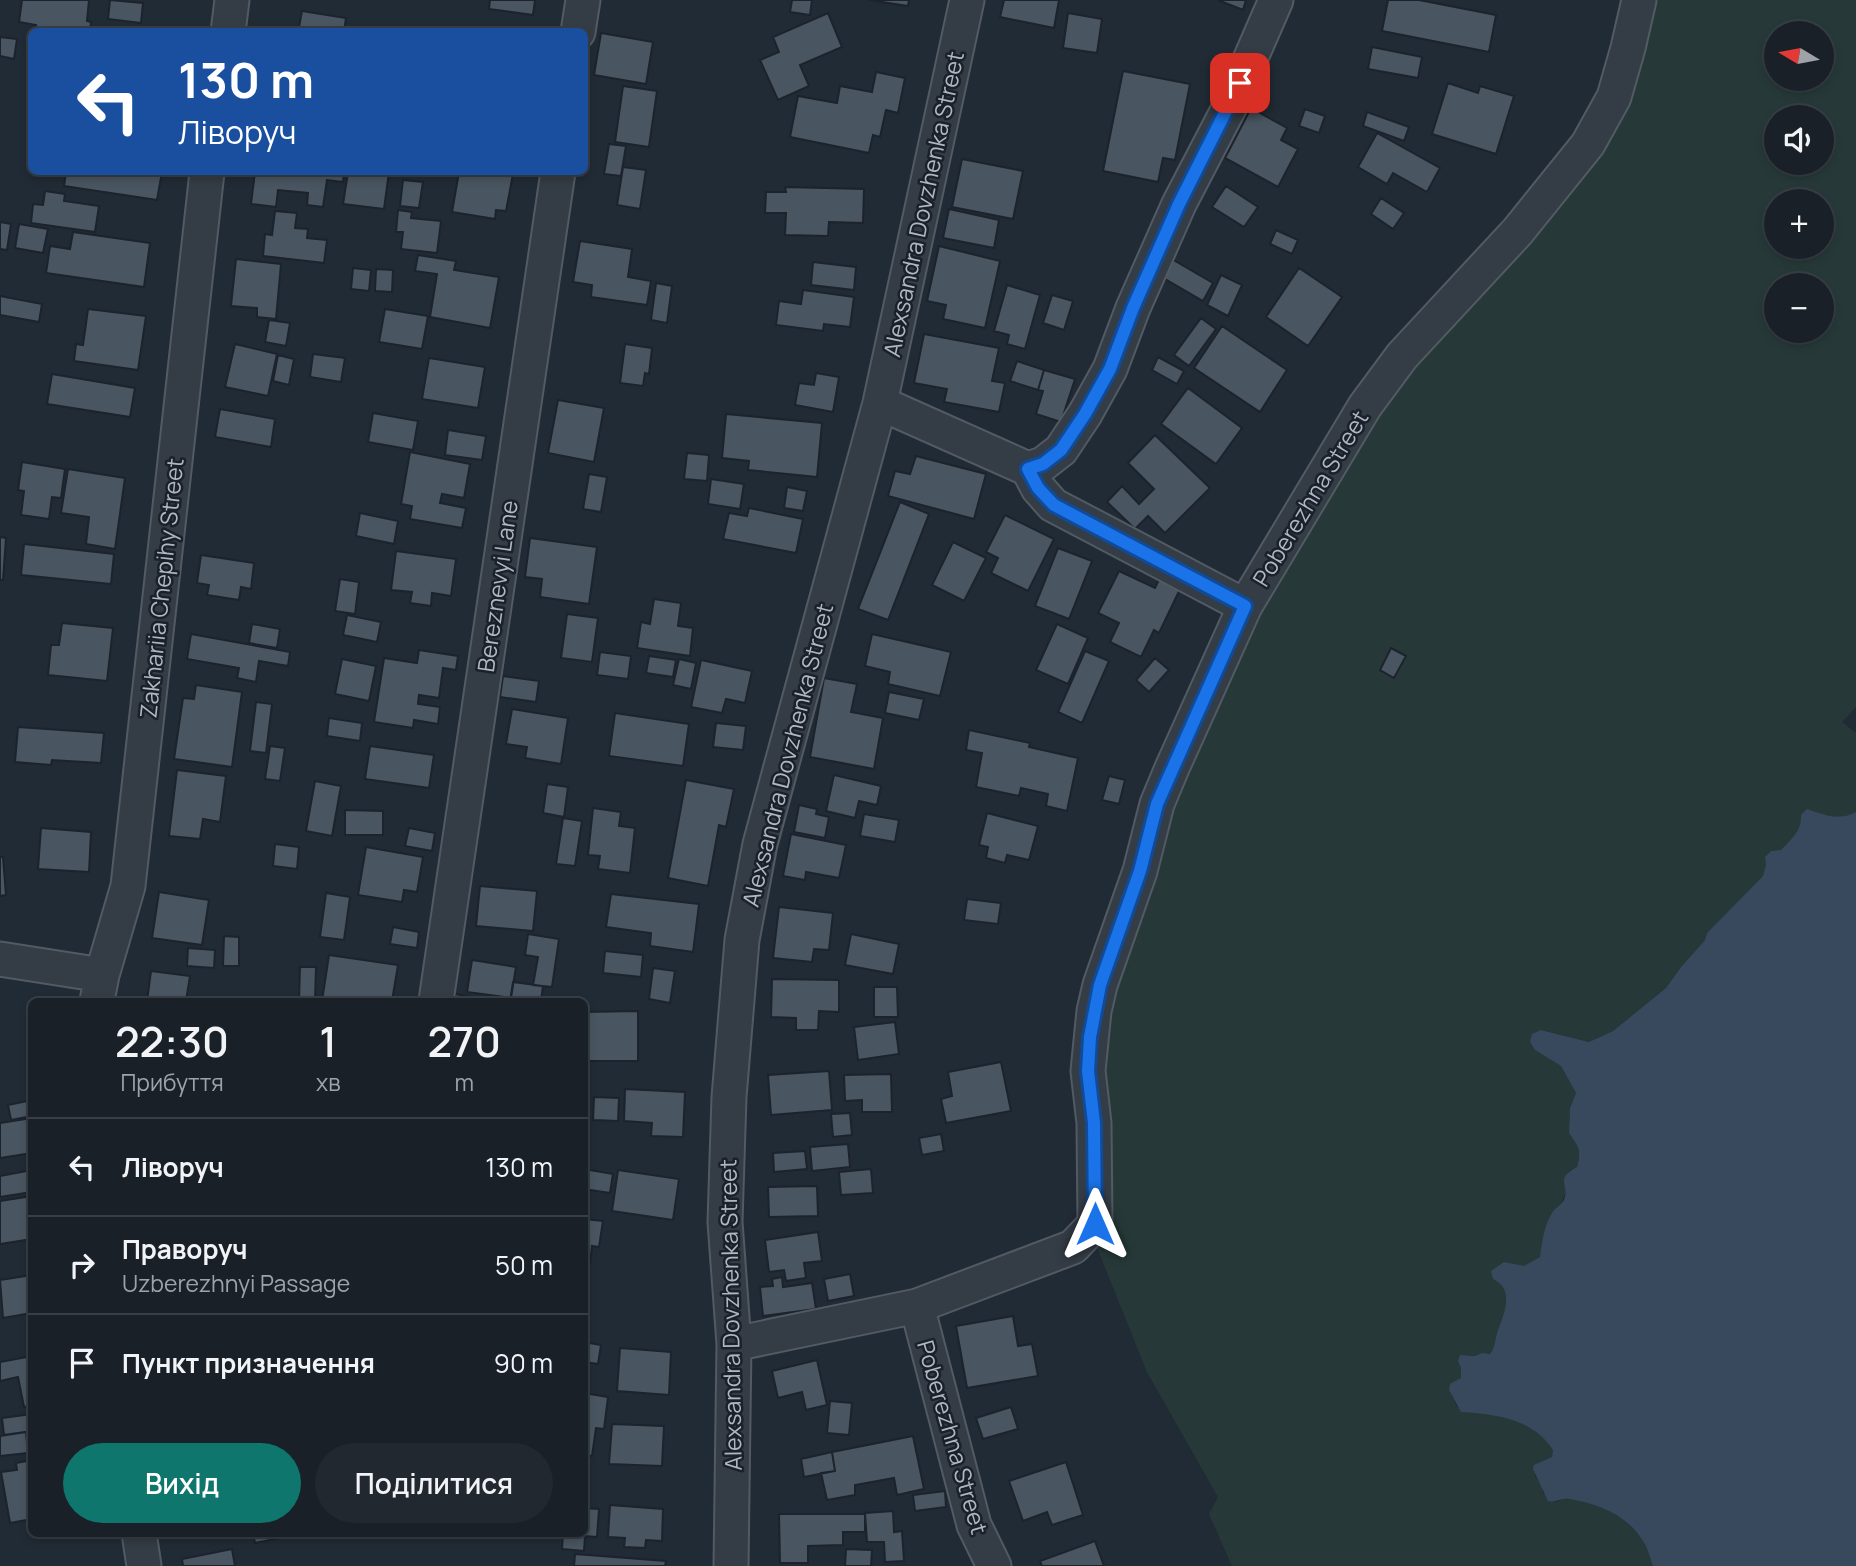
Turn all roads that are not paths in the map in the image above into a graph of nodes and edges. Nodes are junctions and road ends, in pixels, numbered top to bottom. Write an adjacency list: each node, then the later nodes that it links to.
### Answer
1 (232, 0): 6 (street)
2 (583, 0): 7 (street)
3 (967, 0): 10 (street, Alexsandra Dovzhenka Street)
4 (1276, 0): 11 (street)
5 (1639, 0): 12 (street, Poberezhna Street)
6 (228, 28)
7 (579, 28)
8 (207, 175): 14 (street, Zakhariia Chepihy Street)
9 (558, 175): 15 (street, Bereznevyi Lane)
10 (880, 403): 11 (street); 17 (street, Alexsandra Dovzhenka Street)
11 (1028, 469): 12 (street)
12 (1245, 606): 16 (street, Poberezhna Street)
13 (0, 959): 14 (street)
14 (99, 988)
15 (436, 998)
16 (917, 1306): 17 (street); 21 (street, Poberezhna Street)
17 (734, 1345): 20 (street, Alexsandra Dovzhenka Street)
18 (140, 1537): 19 (street)
19 (144, 1566)
20 (730, 1566)
21 (994, 1566)

